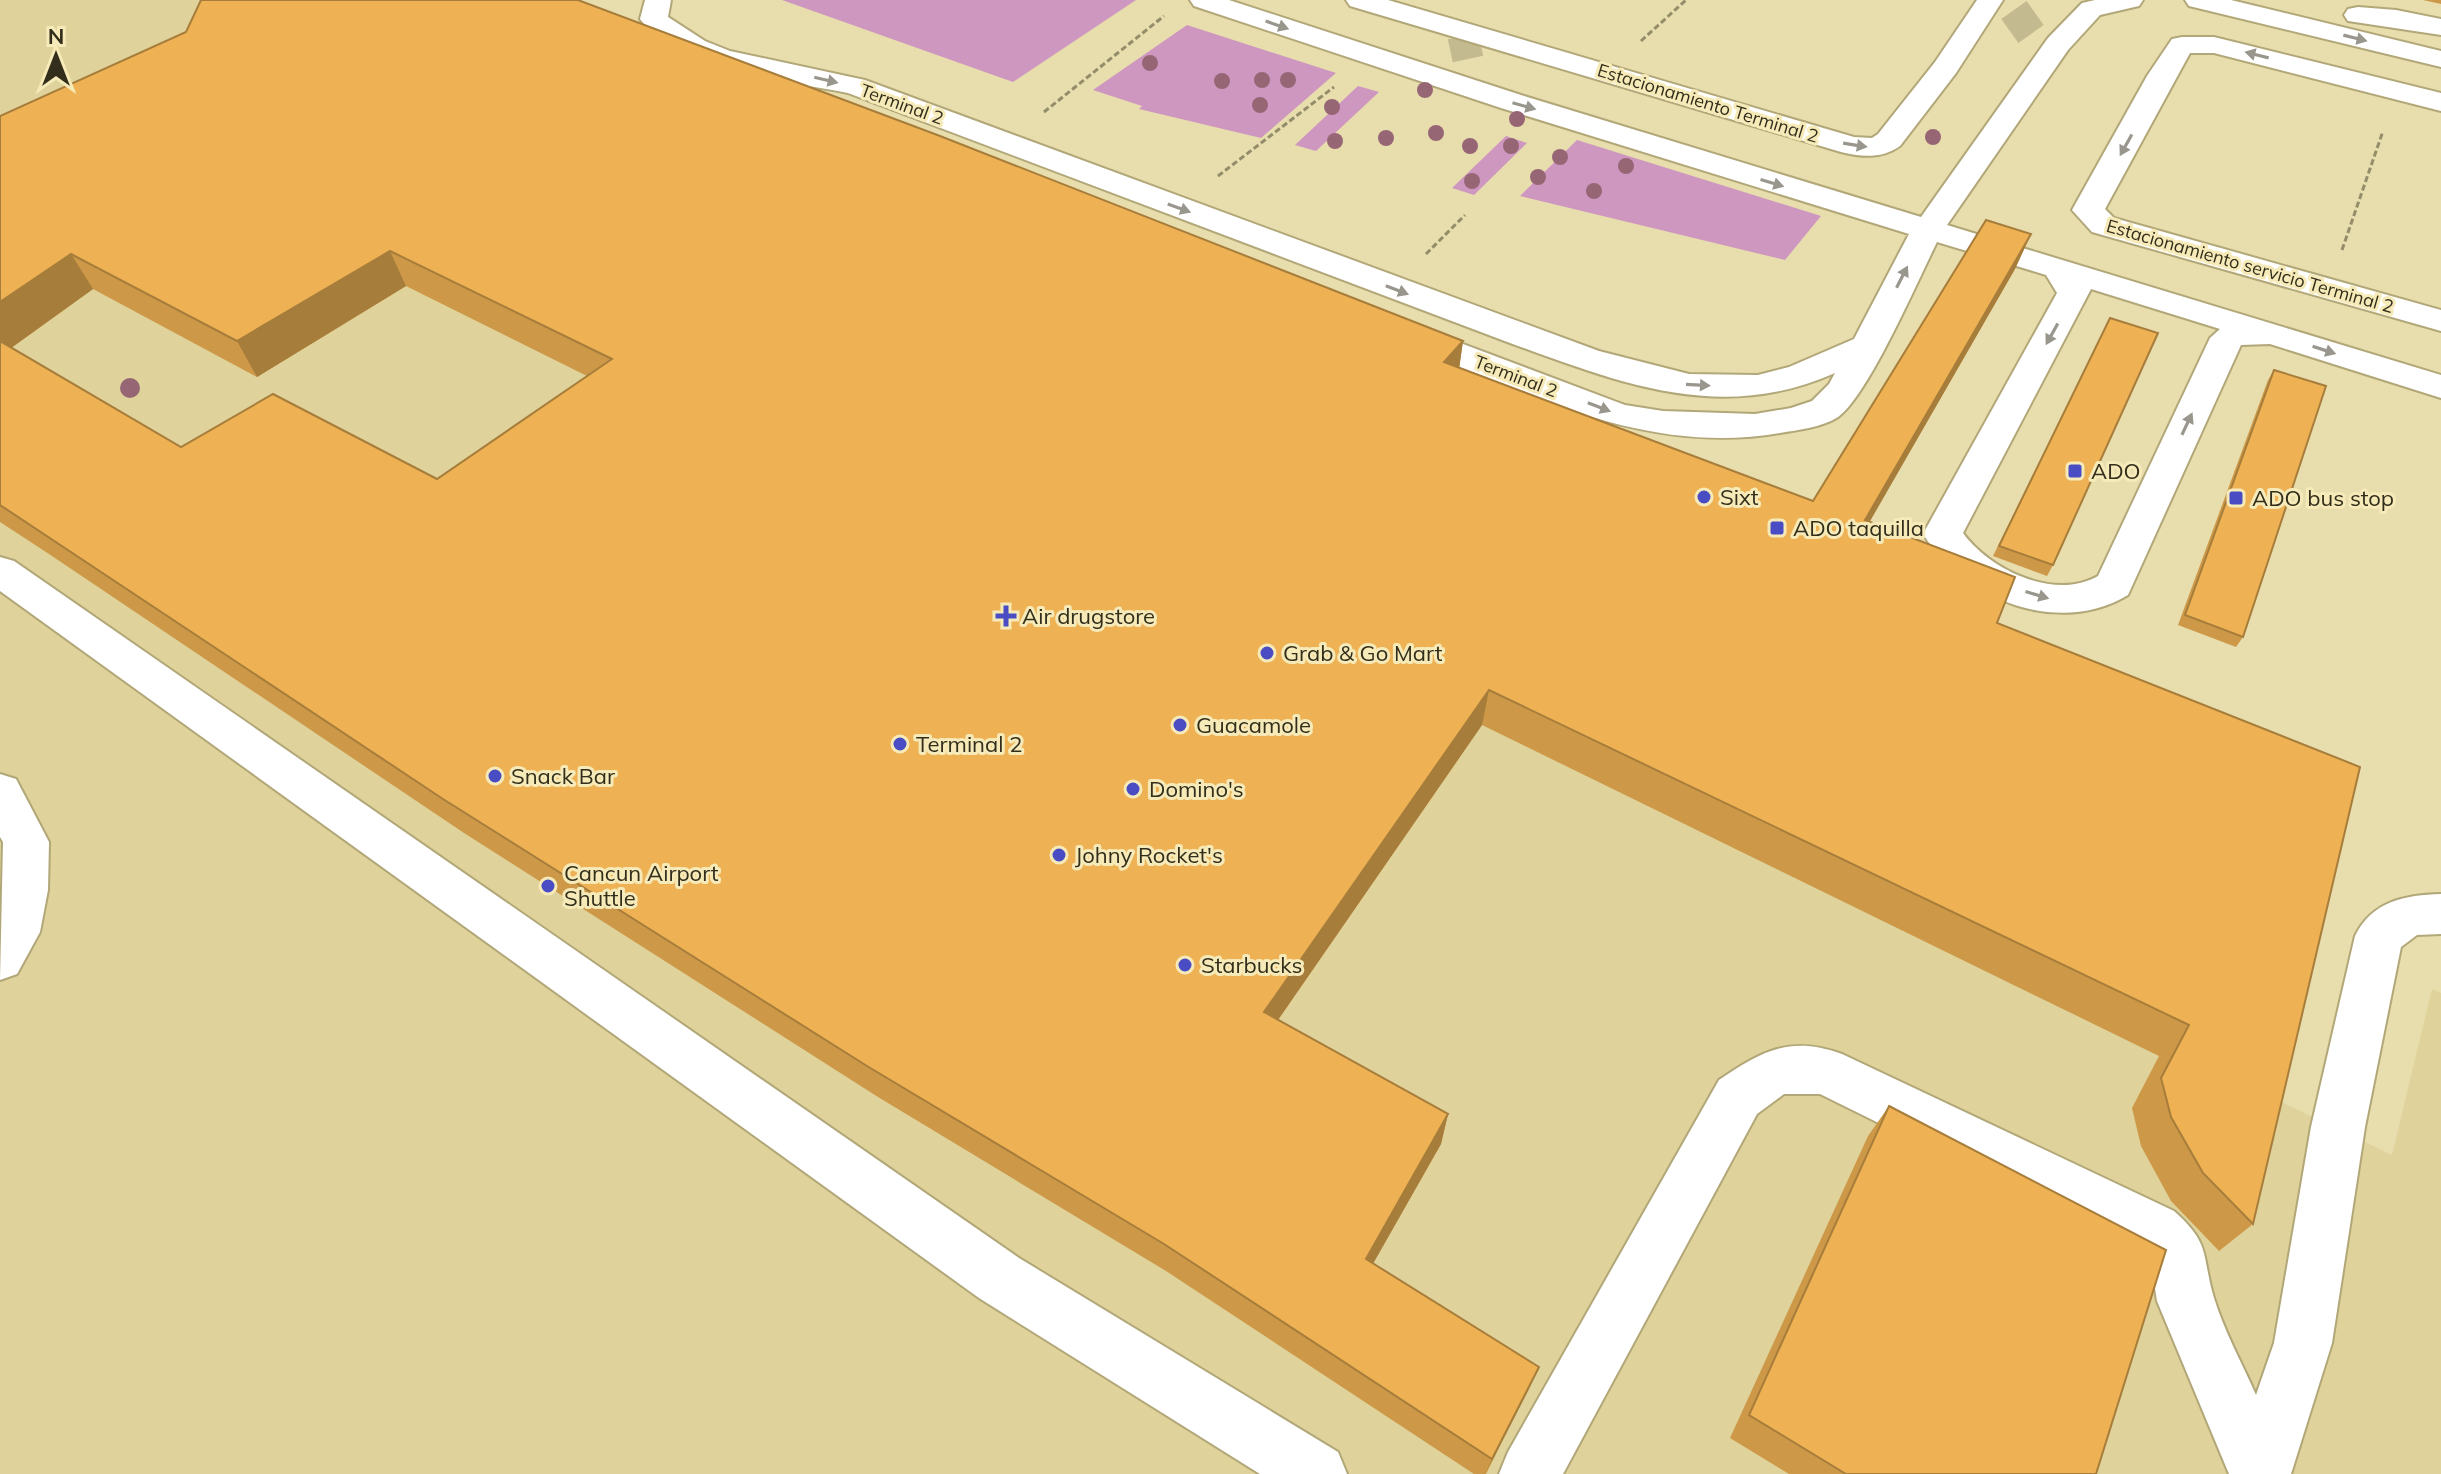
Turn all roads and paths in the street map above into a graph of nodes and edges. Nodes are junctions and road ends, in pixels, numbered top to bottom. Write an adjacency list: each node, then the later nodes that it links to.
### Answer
1 (658, 0): 13 (street, Terminal 2)
2 (1203, 0): 11 (street, one-way to 11)
3 (1359, 0): 11 (street, Estacionamiento Terminal 2)
4 (2130, 0): 14 (street, Terminal 2)
5 (2198, 0): 8 (street)
6 (2004, 3): 11 (street, Estacionamiento Terminal 2, one-way to 6)
7 (1171, 10): 19 (path)
8 (2244, 11): 9 (street); 12 (street, one-way to 12)
9 (2441, 27)
10 (2031, 34): 14 (street)
11 (1448, 48): 22 (street, one-way to 22)
12 (2441, 59)
13 (749, 66): 18 (street, Terminal 2); 19 (street, Terminal 2, one-way to 19)
14 (2044, 67): 22 (street, Terminal 2)
15 (1343, 80): 20 (path)
16 (2397, 91): 17 (street, Estacionamiento servicio Terminal 2); 27 (path); 27 (street, Estacionamiento servicio Terminal 2, one-way to 27)
17 (2441, 102)
18 (832, 110)
19 (1004, 142): 20 (street, Terminal 2)
20 (1177, 207): 21 (street, Terminal 2, one-way to 21)
21 (1236, 229): 24 (street, Terminal 2); 26 (street)
22 (1927, 231): 25 (street); 33 (street, Terminal 2, one-way to 22)
23 (1217, 257): 26 (street)
24 (1324, 262): 26 (street); 33 (street, Terminal 2, one-way to 33)
25 (2057, 268): 28 (street); 31 (street, one-way to 31)
26 (1272, 269)
27 (2329, 289): 29 (street, Estacionamiento servicio Terminal 2)
28 (2145, 293): 31 (street); 32 (street)
29 (2441, 321)
30 (1377, 323): 33 (street, Terminal 2, one-way to 33)
31 (2278, 335): 34 (street, one-way to 34)
32 (2441, 343)
33 (1866, 346)
34 (2441, 387)
35 (0, 571): 39 (street)
36 (0, 792): 38 (street)
37 (2430, 919): 41 (street)
38 (0, 959)
39 (1316, 1474)
40 (1530, 1474): 41 (street)
41 (2260, 1474)

